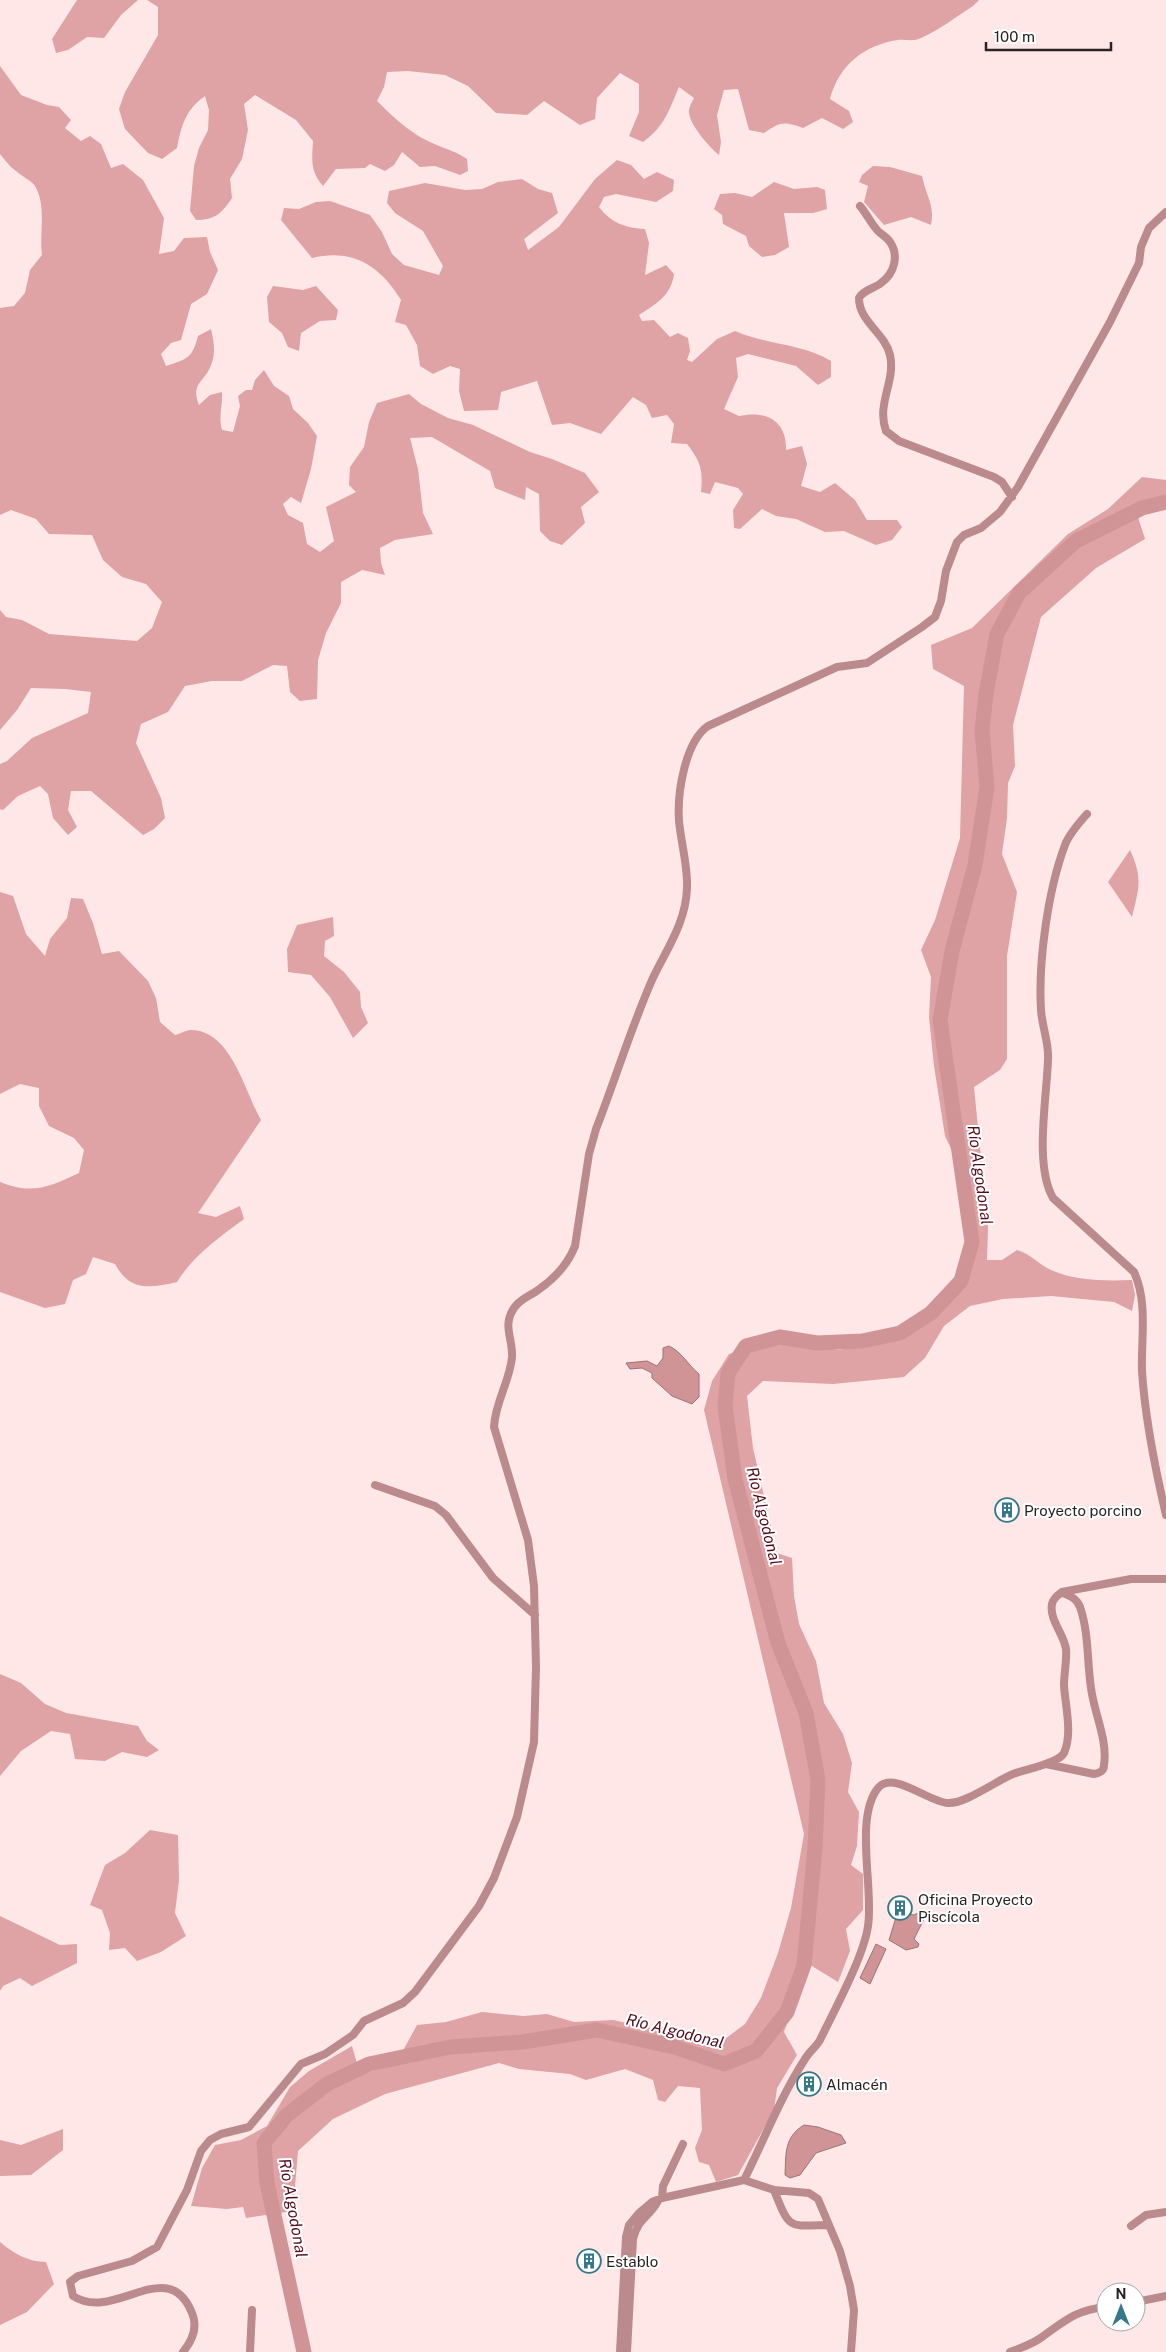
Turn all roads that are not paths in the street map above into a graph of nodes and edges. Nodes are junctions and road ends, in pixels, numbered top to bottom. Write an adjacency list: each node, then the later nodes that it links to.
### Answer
1 (860, 206): 3 (street)
2 (1166, 212): 3 (street)
3 (1012, 496): 9 (street)
4 (1087, 814): 6 (street)
5 (375, 1485): 9 (street)
6 (1166, 1515)
7 (1166, 1579): 8 (street)
8 (1062, 1592): 10 (street); 10 (street)
9 (535, 1615): 22 (street)
10 (1046, 1764): 12 (street)
11 (683, 2144): 14 (street)
12 (744, 2180): 13 (street); 14 (street)
13 (774, 2190): 16 (street); 16 (street)
14 (660, 2200): 24 (street); 25 (street)
15 (1166, 2212): 17 (street)
16 (829, 2225): 26 (street)
17 (1132, 2226)
18 (1166, 2296): 19 (street)
19 (1146, 2300)
20 (1096, 2308): 27 (street)
21 (252, 2310): 23 (street)
22 (182, 2352)
23 (250, 2352)
24 (620, 2352)
25 (627, 2352)
26 (851, 2352)
27 (1010, 2352)

